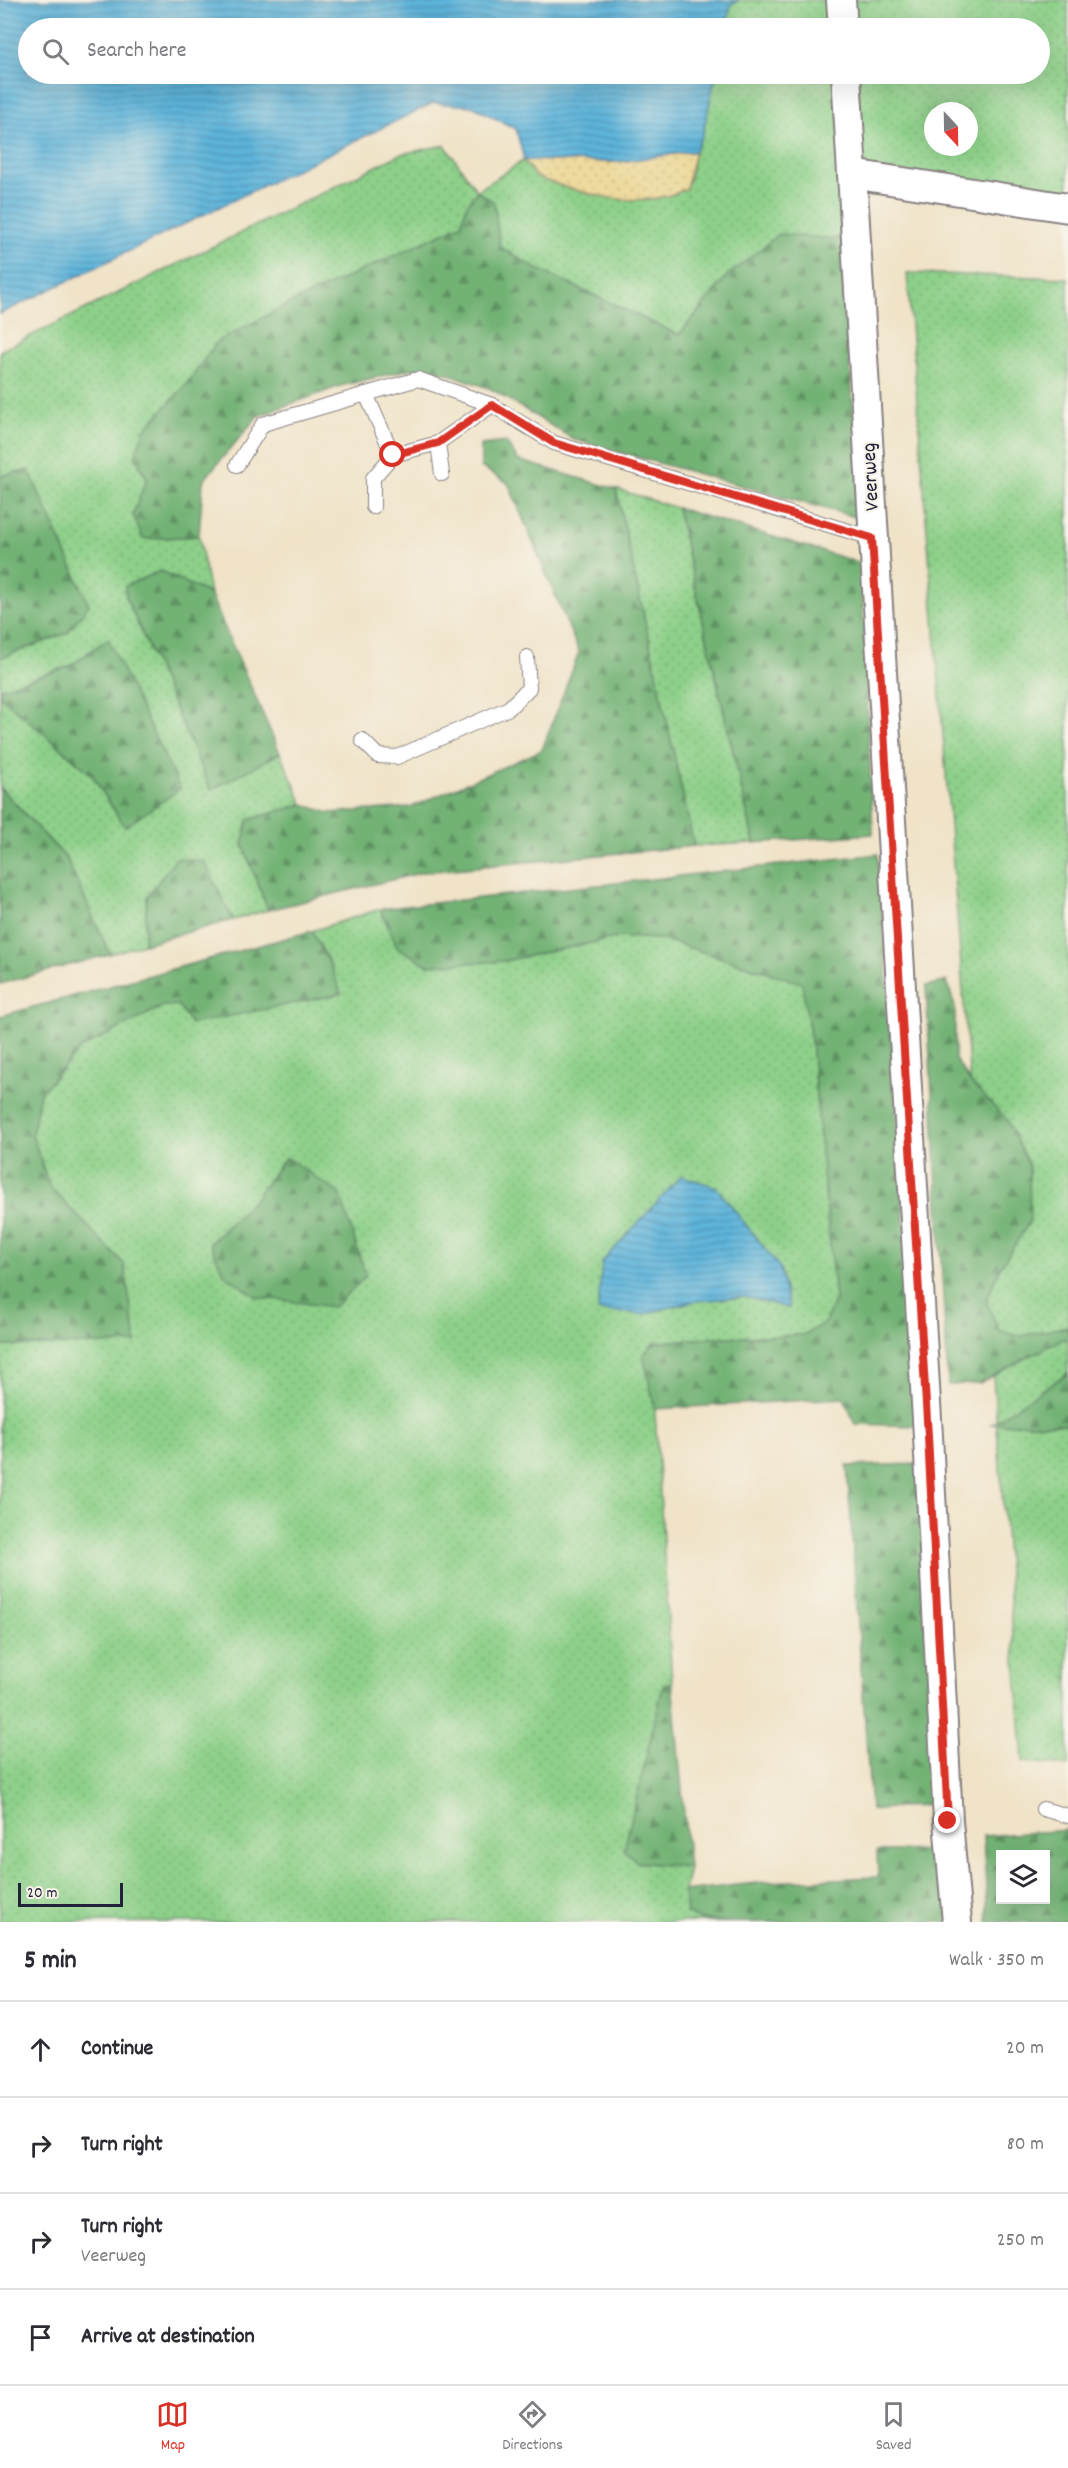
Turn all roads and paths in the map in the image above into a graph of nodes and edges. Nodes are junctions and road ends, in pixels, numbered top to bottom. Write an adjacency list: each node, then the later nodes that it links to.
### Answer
1 (841, 0): 2 (street)
2 (842, 18)
3 (847, 84): 4 (street, Veerweg)
4 (852, 174): 5 (street); 13 (street, Veerweg)
5 (1068, 208)
6 (366, 394): 7 (lane); 9 (lane); 10 (lane)
7 (492, 405): 8 (lane); 13 (lane)
8 (438, 443): 9 (lane); 11 (lane)
9 (393, 455): 12 (lane)
10 (237, 465)
11 (442, 474)
12 (373, 507)
13 (872, 538): 18 (street, Veerweg)
14 (527, 657): 15 (lane)
15 (362, 740)
16 (1043, 1809): 17 (lane)
17 (1068, 1816)
18 (957, 1922)

